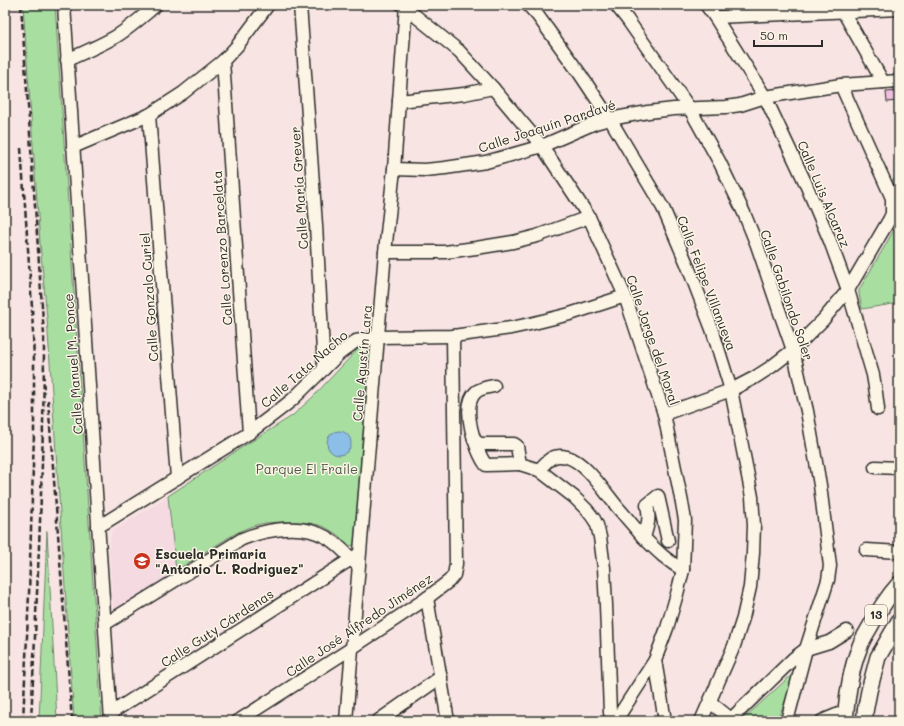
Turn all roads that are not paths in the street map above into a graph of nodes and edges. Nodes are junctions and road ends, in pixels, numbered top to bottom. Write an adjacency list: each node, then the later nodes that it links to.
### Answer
1 (64, 5): 12 (street, Calle Manuel M. Ponce)
2 (156, 5): 12 (street)
3 (268, 5): 13 (street)
4 (300, 5): 33 (street, Calle María Grever)
5 (528, 5): 22 (street, Calle Felipe Villanueva)
6 (616, 5): 20 (street, Calle Gabilondo Soler)
7 (706, 5): 11 (street, Calle Luis Alcaraz)
8 (405, 6): 17 (street, Calle Jorge del Moral); 19 (street, Calle Agustín Lara)
9 (841, 8): 10 (street); 11 (street); 15 (street)
10 (899, 9)
11 (715, 17): 18 (street, Calle Luis Alcaraz)
12 (67, 60): 24 (street, Calle Manuel M. Ponce)
13 (223, 61): 21 (street); 38 (street, Calle Lorenzo Barcelata)
14 (899, 81): 15 (street, Calle Joaquín Pardavé)
15 (883, 82): 16 (street, Calle Joaquín Pardavé)
16 (841, 85): 18 (street, Calle Joaquín Pardavé); 28 (street)
17 (493, 88): 19 (street); 23 (street, Calle Jorge del Moral)
18 (765, 97): 20 (street, Calle Joaquín Pardavé); 28 (street, Calle Luis Alcaraz)
19 (399, 101): 25 (street, Calle Agustín Lara)
20 (690, 109): 22 (street, Calle Joaquín Pardavé); 32 (street, Calle Gabilondo Soler)
21 (149, 115): 24 (street); 44 (street, Calle Gonzalo Curiel)
22 (610, 119): 23 (street, Calle Joaquín Pardavé); 35 (street, Calle Felipe Villanueva)
23 (542, 146): 25 (street, Calle Joaquín Pardavé); 26 (street, Calle Jorge del Moral)
24 (73, 147): 45 (street, Calle Manuel M. Ponce)
25 (394, 169): 27 (street, Calle Agustín Lara)
26 (590, 217): 27 (street); 29 (street, Calle Jorge del Moral)
27 (385, 252): 31 (street, Calle Agustín Lara)
28 (848, 290): 32 (street); 36 (street, Calle Luis Alcaraz)
29 (625, 296): 30 (street, Calle Tata Nacho); 37 (street, Calle Jorge del Moral)
30 (453, 336): 31 (street, Calle Tata Nacho); 53 (street, Calle José Alfredo Jiménez)
31 (378, 337): 33 (street, Calle Tata Nacho); 50 (street, Calle Agustín Lara)
32 (794, 350): 35 (street); 58 (street, Calle Gabilondo Soler)
33 (324, 369): 38 (street, Calle Tata Nacho)
34 (494, 386): 39 (street)
35 (731, 390): 37 (street); 61 (street, Calle Felipe Villanueva)
36 (878, 409)
37 (664, 414): 51 (street, Calle Jorge del Moral)
38 (249, 433): 44 (street, Calle Tata Nacho)
39 (474, 440): 40 (street); 40 (street)
40 (520, 464): 43 (street)
41 (875, 468): 42 (street)
42 (899, 468)
43 (539, 470): 46 (street); 59 (street, Calle Jorge del Moral)
44 (177, 478): 45 (street, Calle Tata Nacho)
45 (98, 527): 55 (street, Calle Manuel M. Ponce)
46 (644, 537): 47 (street); 51 (street)
47 (668, 541)
48 (866, 550): 49 (street)
49 (899, 552)
50 (356, 560): 55 (street); 57 (street, Calle Agustín Lara); 63 (street, Calle Guty Cárdenas)
51 (683, 570): 59 (street, Calle Jorge del Moral)
52 (899, 584): 62 (main road, 13)
53 (427, 598): 57 (street, Calle José Alfredo Jiménez); 60 (street)
54 (899, 621): 64 (main road, 13)
55 (105, 624): 63 (street, Calle Manuel M. Ponce)
56 (846, 632): 58 (street)
57 (352, 648): 66 (street, Calle José Alfredo Jiménez); 67 (street, Calle Agustín Lara)
58 (806, 649): 65 (street); 72 (street, Calle Gabilondo Soler)
59 (655, 660): 70 (street)
60 (441, 677): 68 (street); 69 (street)
61 (710, 702): 65 (street); 71 (street, Calle Felipe Villanueva)
62 (846, 716): 73 (street)
63 (111, 717)
64 (865, 717)
65 (730, 720)
66 (238, 721)
67 (346, 721)
68 (378, 721)
69 (448, 721)
70 (665, 721)
71 (701, 721)
72 (787, 721)
73 (822, 721)

